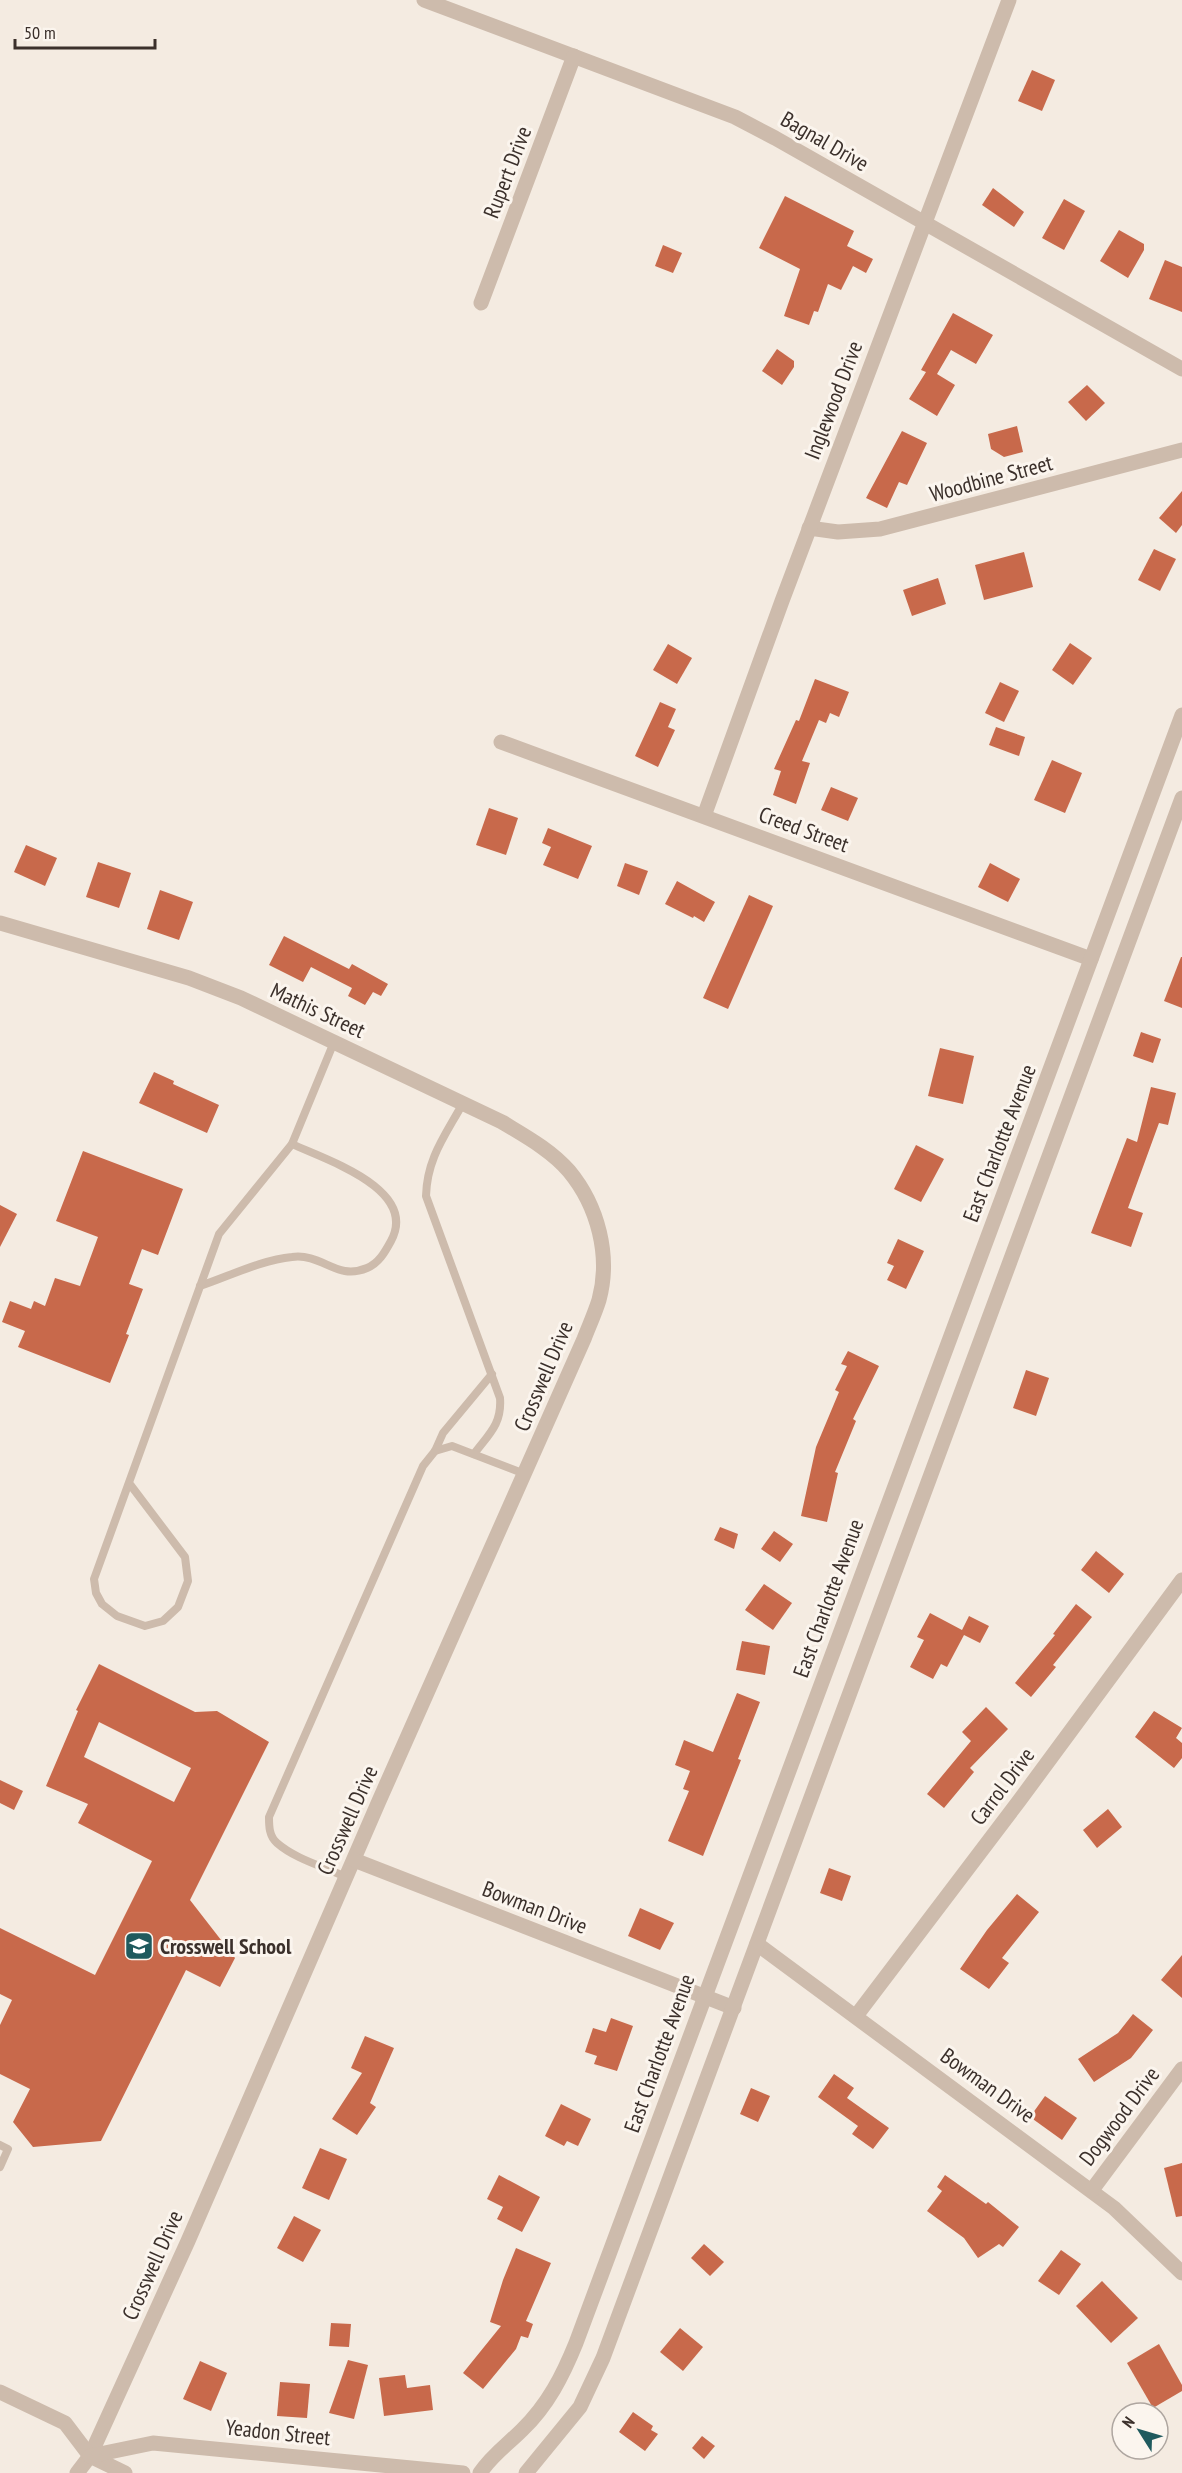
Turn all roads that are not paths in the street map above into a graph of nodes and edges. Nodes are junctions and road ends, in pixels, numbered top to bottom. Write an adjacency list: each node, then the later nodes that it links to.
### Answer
1 (424, 0): 3 (street, Bagnal Drive)
2 (1009, 0): 4 (street, Inglewood Drive)
3 (574, 56): 4 (street, Bagnal Drive); 5 (street, Rupert Drive)
4 (924, 224): 6 (street, Bagnal Drive); 8 (street, Inglewood Drive)
5 (481, 303)
6 (1182, 369)
7 (1182, 450): 8 (street, Woodbine Street)
8 (809, 528): 12 (street, Inglewood Drive)
9 (1182, 715): 14 (street, East Charlotte Avenue)
10 (501, 742): 12 (street, Creed Street)
11 (1182, 798): 28 (street)
12 (704, 816): 14 (street, Creed Street)
13 (0, 923): 15 (street, Mathis Street)
14 (1092, 959): 29 (street, East Charlotte Avenue)
15 (334, 1042): 16 (street, Mathis Street); 17 (lane)
16 (463, 1104): 18 (street, Mathis Street); 20 (lane)
17 (292, 1144): 19 (lane); 19 (lane)
18 (585, 1195): 23 (street, Crosswell Drive)
19 (200, 1286): 24 (lane)
20 (492, 1374): 21 (lane); 22 (lane)
21 (435, 1451): 22 (lane); 27 (lane)
22 (474, 1454): 23 (lane)
23 (525, 1474): 26 (street, Crosswell Drive)
24 (129, 1483): 24 (lane)
25 (1182, 1580): 31 (street, Carrol Drive)
26 (354, 1860): 27 (street, Crosswell Drive); 29 (street, Bowman Drive)
27 (346, 1877): 38 (street, Crosswell Drive)
28 (758, 1944): 30 (street); 31 (street, Bowman Drive)
29 (704, 1997): 30 (street, Bowman Drive); 43 (street, East Charlotte Avenue)
30 (734, 2008): 44 (street)
31 (856, 2016): 35 (street, Bowman Drive)
32 (1182, 2069): 35 (street, Dogwood Drive)
33 (0, 2145): 34 (lane)
34 (0, 2167)
35 (1092, 2190): 36 (street, Bowman Drive)
36 (1182, 2273)
37 (0, 2392): 38 (street)
38 (90, 2456): 39 (street, Crosswell Drive); 40 (street); 41 (street); 42 (street, Yeadon Street)
39 (77, 2473)
40 (93, 2473)
41 (125, 2473)
42 (463, 2473)
43 (480, 2473)
44 (526, 2473)

